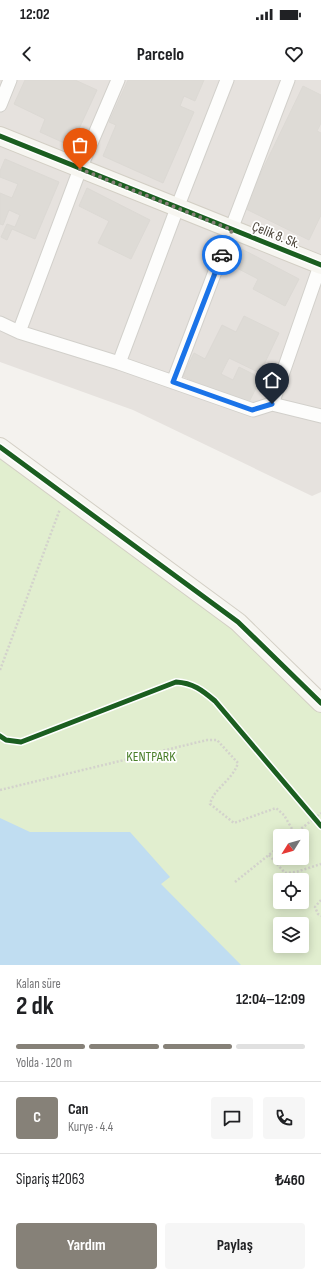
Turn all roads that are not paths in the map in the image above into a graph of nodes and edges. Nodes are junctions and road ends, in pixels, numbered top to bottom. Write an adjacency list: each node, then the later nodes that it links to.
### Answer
1 (10, 80): 5 (street)
2 (118, 80): 7 (street)
3 (227, 80): 8 (street)
4 (288, 80): 9 (street)
5 (0, 105)
6 (0, 136): 7 (street, Çelik 8. Sk.)
7 (80, 169): 8 (street, Çelik 8. Sk.); 12 (street)
8 (177, 208): 9 (street, Çelik 8. Sk.); 13 (street)
9 (232, 230): 10 (street, Çelik 8. Sk.); 14 (street)
10 (321, 264): 15 (street)
11 (0, 323): 12 (street)
12 (19, 332): 13 (street)
13 (119, 363): 14 (street)
14 (173, 382): 15 (street)
15 (272, 404): 16 (street)
16 (321, 416)
17 (0, 447): 18 (street)
18 (321, 703)

